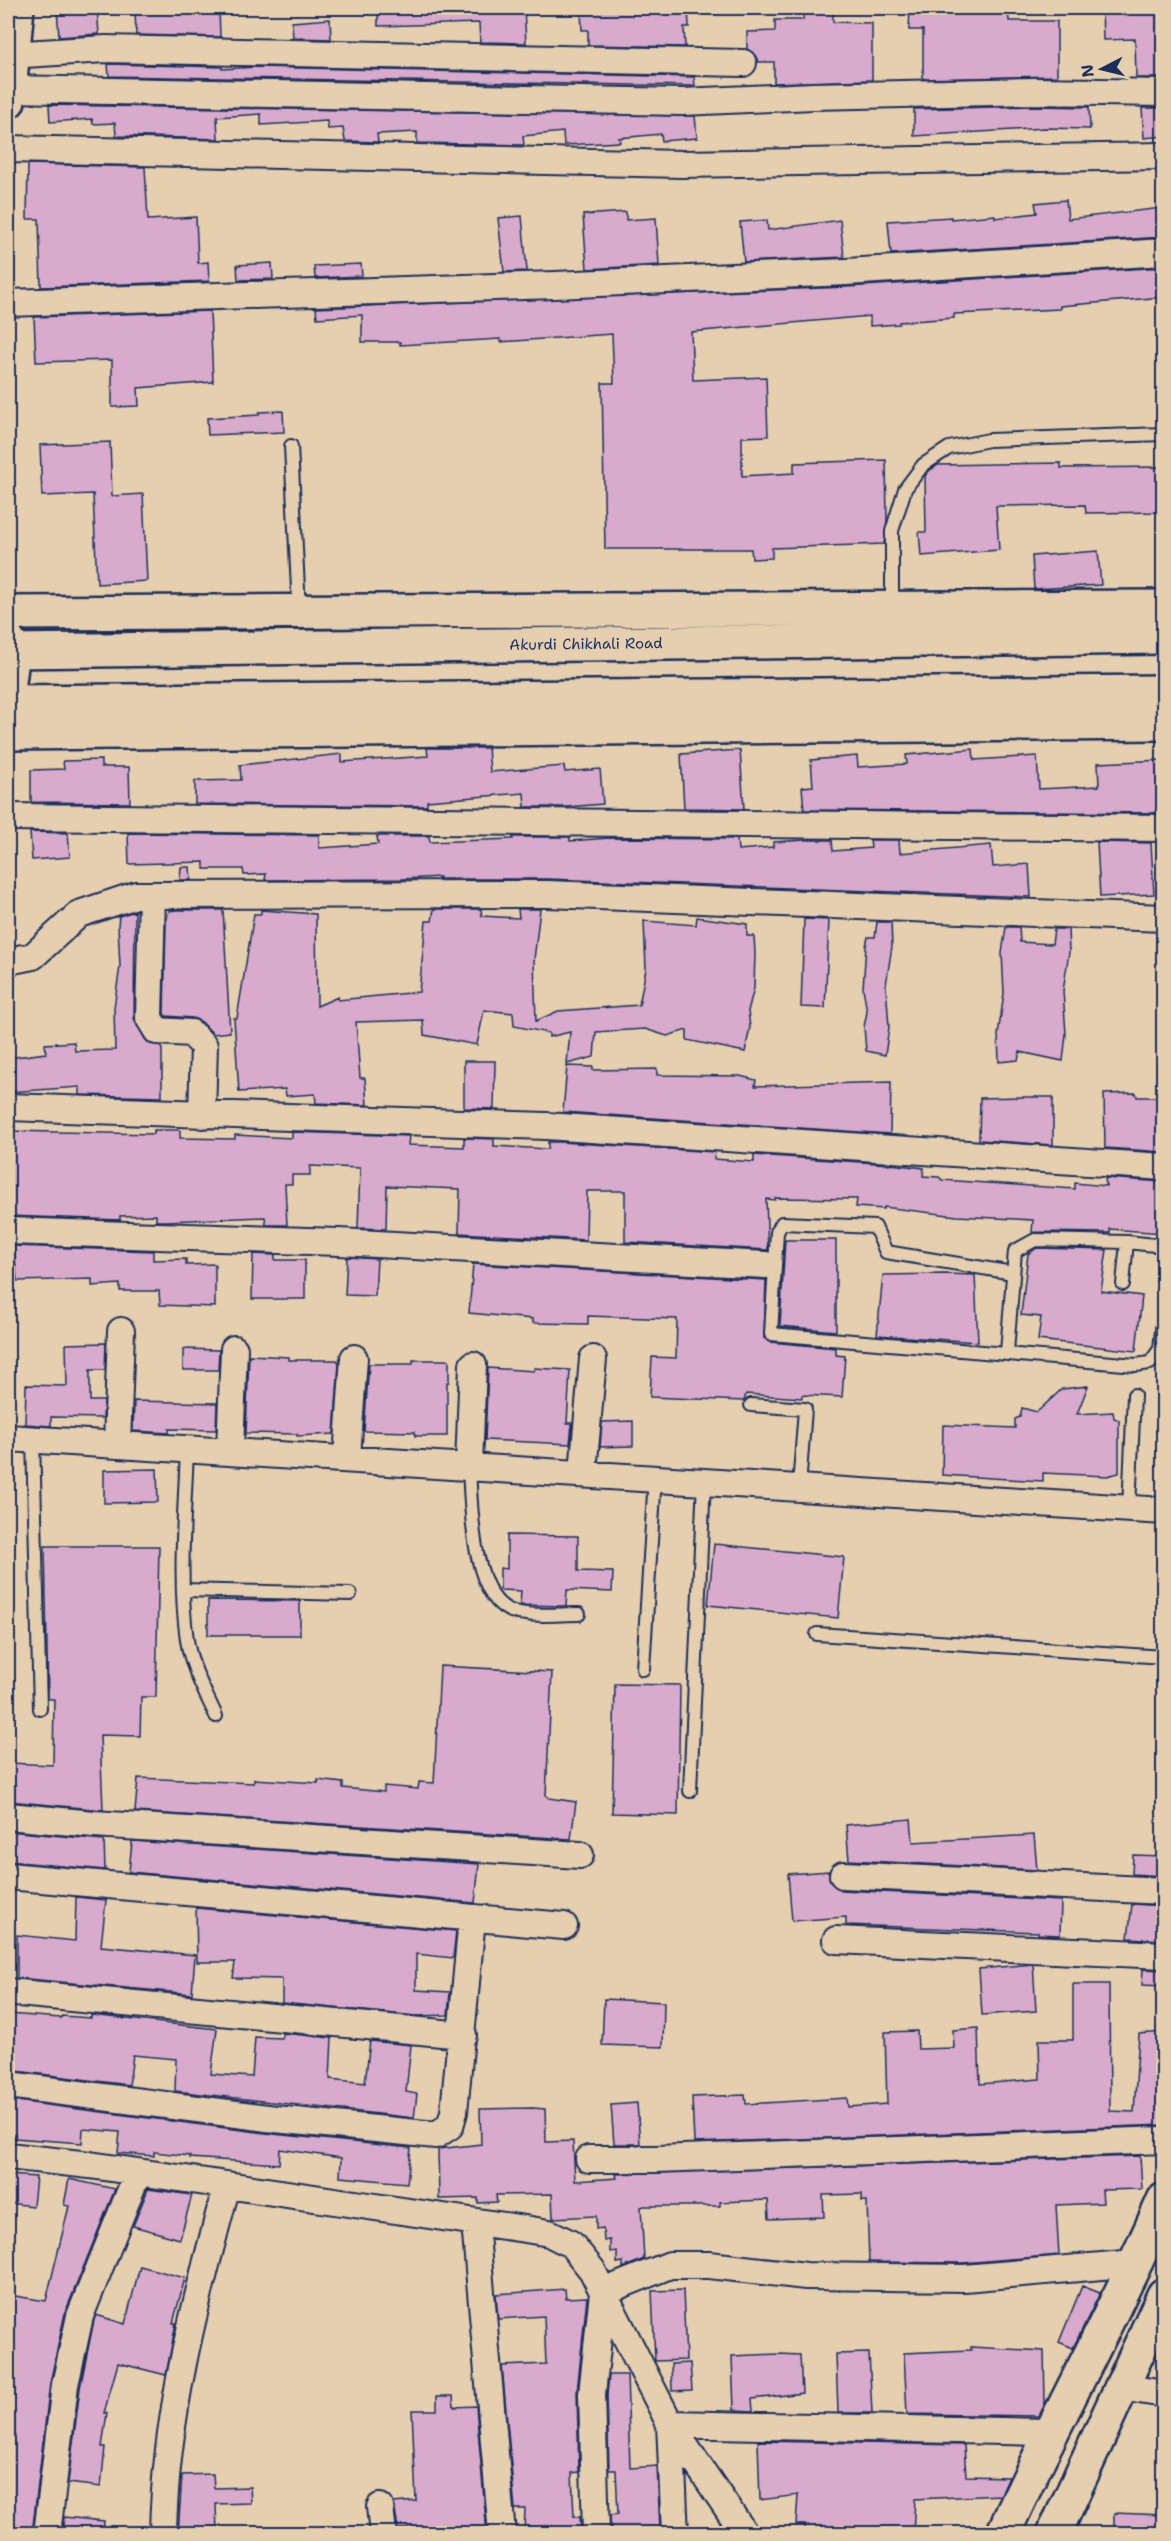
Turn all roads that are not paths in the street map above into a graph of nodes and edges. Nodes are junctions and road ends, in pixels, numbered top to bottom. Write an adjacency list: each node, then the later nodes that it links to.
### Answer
1 (17, 8): 2 (main road)
2 (10, 55): 3 (street); 6 (main road)
3 (711, 62): 4 (street); 7 (street)
4 (743, 63)
5 (1164, 93): 7 (street)
6 (8, 95): 7 (street)
7 (711, 100)
8 (8, 149): 9 (street)
9 (1164, 156)
10 (1164, 252): 11 (street)
11 (8, 303)
12 (1164, 434): 15 (lane)
13 (291, 446): 16 (lane)
14 (1164, 607): 15 (main road)
15 (892, 608): 16 (main road)
16 (299, 611): 17 (main road)
17 (8, 613)
18 (1164, 637): 19 (main road, Akurdi Chikhali Road)
19 (10, 648): 20 (main road)
20 (8, 690)
21 (1164, 692): 22 (main road)
22 (8, 702)
23 (1164, 723): 24 (main road)
24 (8, 733)
25 (8, 817): 26 (street)
26 (1164, 828)
27 (153, 895): 28 (street); 29 (street); 31 (street)
28 (1164, 918)
29 (8, 961)
30 (8, 1107): 31 (street)
31 (202, 1115): 32 (street)
32 (1164, 1167)
33 (8, 1231): 36 (street)
34 (1127, 1242): 35 (lane); 37 (lane); 38 (lane)
35 (1164, 1246)
36 (766, 1264)
37 (1013, 1273): 42 (lane); 42 (lane)
38 (1124, 1284)
39 (1164, 1310): 42 (lane)
40 (121, 1331): 50 (street)
41 (234, 1348): 52 (street)
42 (1007, 1352)
43 (354, 1358): 53 (street)
44 (593, 1359): 55 (street)
45 (473, 1365): 54 (street)
46 (1134, 1395): 59 (lane)
47 (751, 1405): 58 (lane)
48 (8, 1438): 49 (street)
49 (33, 1439): 50 (street); 67 (lane)
50 (117, 1444): 51 (street)
51 (187, 1447): 52 (street); 61 (lane)
52 (230, 1450): 53 (street)
53 (347, 1457): 54 (street)
54 (469, 1465): 55 (street); 63 (lane)
55 (583, 1472): 56 (street)
56 (655, 1477): 57 (street); 66 (lane)
57 (704, 1480): 58 (street); 69 (lane)
58 (799, 1487): 59 (street)
59 (1129, 1509): 60 (street)
60 (1164, 1511)
61 (183, 1590): 62 (lane); 68 (lane)
62 (350, 1594)
63 (579, 1614)
64 (817, 1634): 65 (lane)
65 (1164, 1658)
66 (643, 1669)
67 (40, 1709)
68 (216, 1716)
69 (690, 1791)
70 (8, 1816): 71 (street)
71 (580, 1855)
72 (843, 1875): 74 (street)
73 (8, 1876): 75 (street)
74 (1164, 1891)
75 (472, 1918): 76 (street); 80 (street)
76 (564, 1926)
77 (836, 1940): 78 (street)
78 (1164, 1955)
79 (8, 1992): 80 (street)
80 (464, 2035): 81 (street)
81 (8, 2085)
82 (1164, 2140): 84 (street)
83 (8, 2156): 85 (street)
84 (589, 2159)
85 (138, 2172): 86 (street); 97 (street)
86 (227, 2185): 88 (street); 98 (street)
87 (1164, 2200): 89 (main road)
88 (475, 2223): 90 (street); 100 (street)
89 (1136, 2263): 90 (street); 95 (main road)
90 (603, 2292): 94 (street); 101 (street)
91 (1164, 2295): 92 (main road)
92 (1121, 2387): 93 (street); 105 (main road)
93 (1164, 2394)
94 (670, 2424): 95 (street); 102 (street); 103 (street)
95 (1049, 2432): 104 (main road)
96 (380, 2507): 99 (street)
97 (47, 2534)
98 (163, 2534)
99 (383, 2534)
100 (502, 2534)
101 (596, 2534)
102 (675, 2534)
103 (745, 2534)
104 (1003, 2534)
105 (1054, 2534)

